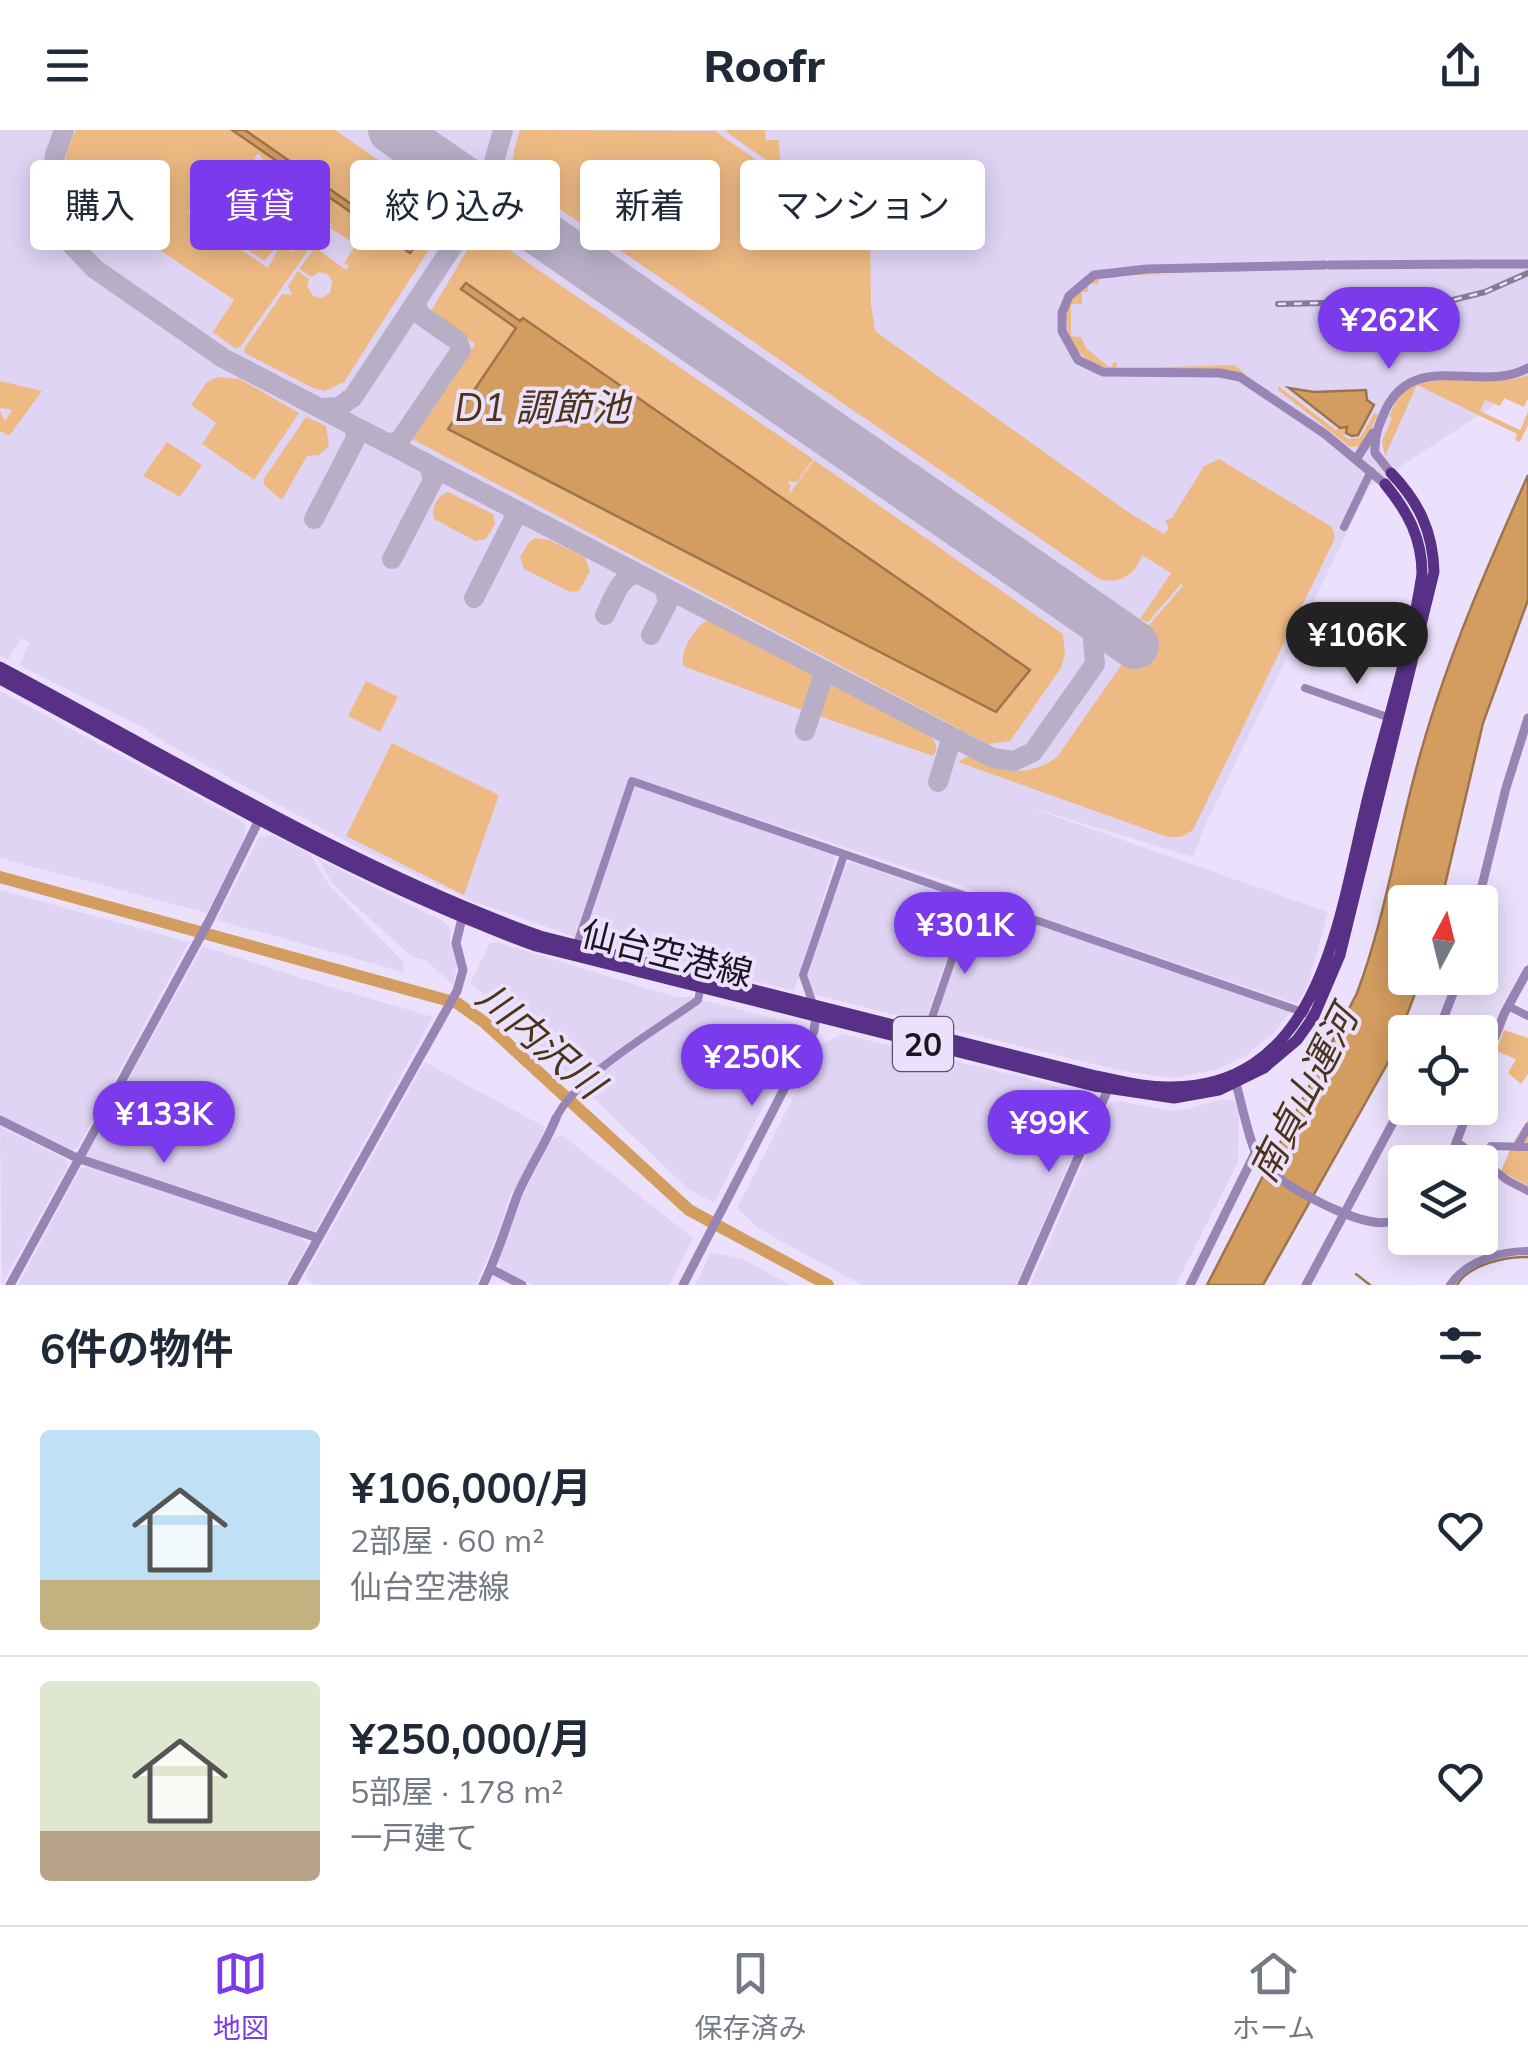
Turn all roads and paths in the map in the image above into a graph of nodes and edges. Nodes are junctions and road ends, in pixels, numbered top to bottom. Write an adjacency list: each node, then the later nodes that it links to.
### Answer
1 (1528, 264): 4 (street)
2 (1528, 368): 3 (street)
3 (1377, 426): 4 (street); 6 (street)
4 (1357, 458): 5 (street)
5 (1371, 471): 6 (street); 7 (street)
6 (1388, 479): 12 (main road, 仙台空港線 / 20)
7 (1344, 527)
8 (0, 667): 13 (main road, 仙台空港線 / 20)
9 (0, 680): 13 (main road, 仙台空港線 / 20)
10 (1305, 688): 12 (street)
11 (1528, 718): 15 (street)
12 (1394, 719): 23 (main road, 仙台空港線 / 20)
13 (263, 813): 17 (main road, 仙台空港線 / 20); 41 (street)
14 (844, 855): 16 (street); 18 (street); 22 (street)
15 (1482, 885)
16 (972, 898): 23 (street); 26 (street)
17 (463, 914): 18 (main road, 仙台空港線 / 20); 20 (main road, 仙台空港線 / 20); 46 (street)
18 (576, 947): 20 (main road, 仙台空港線 / 20)
19 (1528, 970): 21 (street)
20 (702, 984): 22 (main road, 仙台空港線 / 20); 29 (street)
21 (1508, 1006): 24 (street); 25 (street)
22 (815, 1013): 26 (main road, 仙台空港線 / 20); 53 (street)
23 (1310, 1014): 27 (main road, 仙台空港線 / 20)
24 (1528, 1016)
25 (1498, 1031)
26 (925, 1039): 28 (main road, 仙台空港線 / 20)
27 (1234, 1079): 28 (main road, 仙台空港線 / 20); 40 (street)
28 (1110, 1084): 54 (street)
29 (558, 1113): 48 (street)
30 (0, 1120): 41 (street)
31 (1392, 1125): 44 (street)
32 (1462, 1125): 34 (street)
33 (1528, 1128): 38 (street)
34 (1456, 1141): 35 (street); 36 (street)
35 (1455, 1145)
36 (1462, 1145)
37 (1498, 1146): 38 (street)
38 (1517, 1147): 39 (street)
39 (1528, 1147)
40 (1258, 1155): 44 (street); 55 (street)
41 (77, 1158): 46 (street); 50 (street)
42 (1498, 1173): 43 (street)
43 (1528, 1191)
44 (1345, 1213): 45 (street); 56 (street)
45 (1388, 1220)
46 (318, 1238): 49 (street)
47 (1528, 1251): 57 (street)
48 (491, 1269): 51 (street); 52 (street)
49 (296, 1283)
50 (10, 1285)
51 (483, 1285)
52 (522, 1285)
53 (683, 1285)
54 (1022, 1285)
55 (1190, 1285)
56 (1306, 1285)
57 (1450, 1285)

